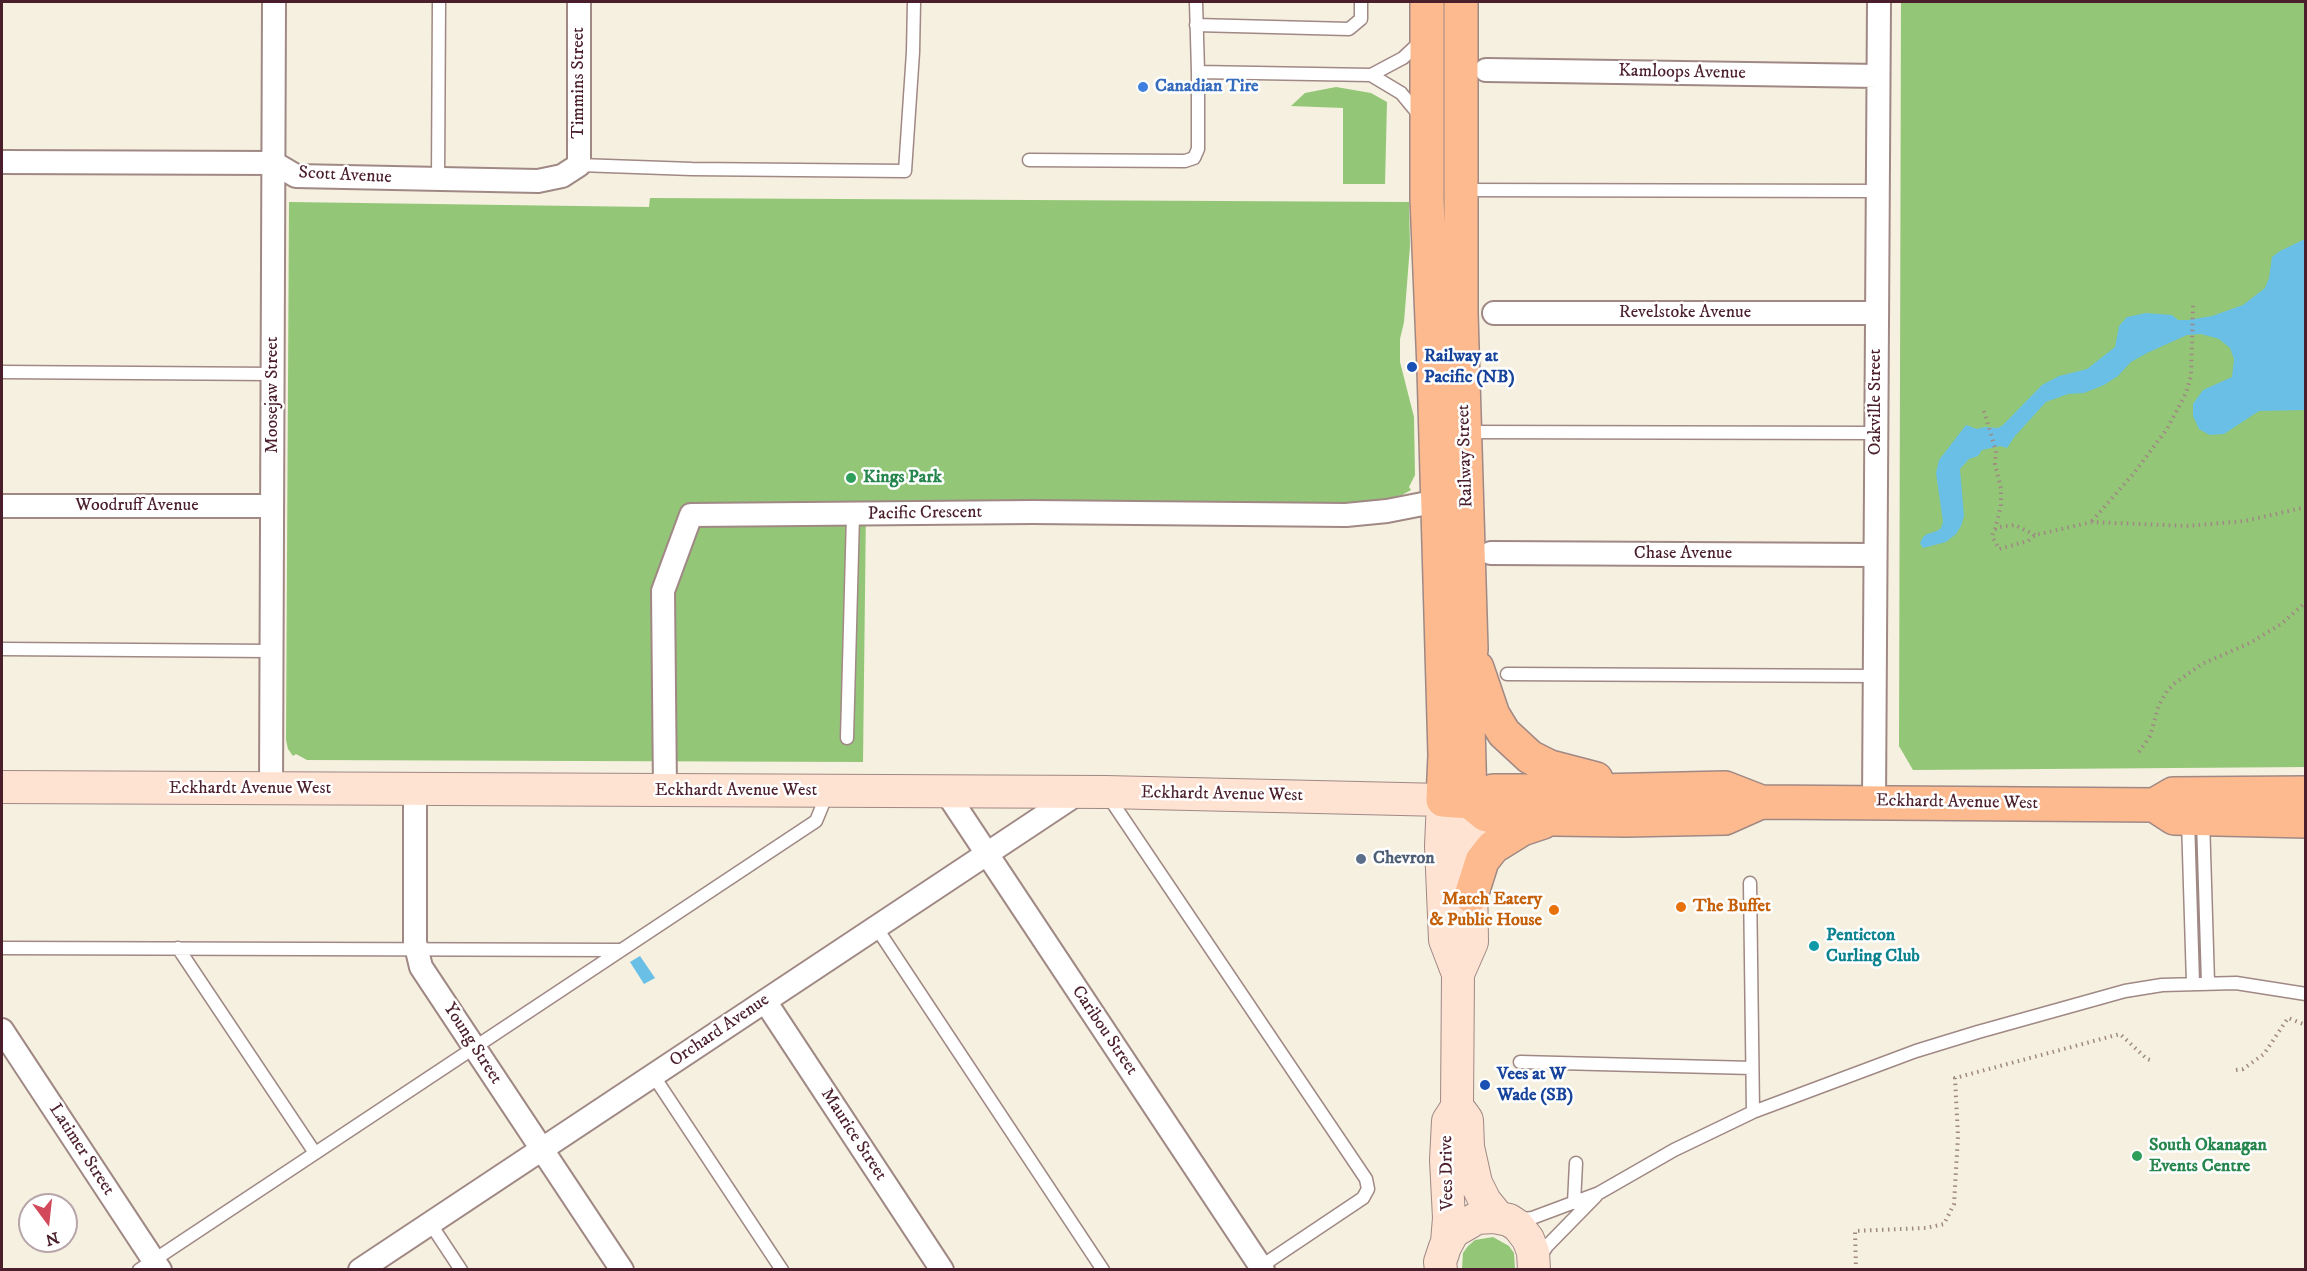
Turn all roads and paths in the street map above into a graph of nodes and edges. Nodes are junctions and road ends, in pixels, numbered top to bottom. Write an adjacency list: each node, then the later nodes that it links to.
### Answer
1 (274, 2): 19 (street, Moosejaw Street)
2 (439, 2): 21 (lane)
3 (579, 2): 20 (street, Timmins Street)
4 (914, 2): 20 (lane)
5 (1196, 2): 10 (lane)
6 (1361, 2): 10 (lane)
7 (1427, 2): 11 (highway, Railway Street)
8 (1461, 2): 22 (highway, Railway Street)
9 (1879, 2): 15 (street, Oakville Street)
10 (1196, 25): 13 (lane)
11 (1427, 35): 14 (lane); 16 (highway, Railway Street)
12 (1486, 70): 15 (street, Kamloops Avenue)
13 (1198, 72): 14 (lane); 17 (lane)
14 (1371, 75): 16 (lane)
15 (1878, 76): 23 (street, Oakville Street)
16 (1427, 124): 32 (highway, Railway Street)
17 (1029, 160)
18 (2, 162): 19 (street, Scott Avenue)
19 (274, 163): 21 (street, Scott Avenue); 28 (street, Moosejaw Street)
20 (579, 165): 21 (street, Scott Avenue)
21 (438, 179)
22 (1461, 190): 23 (lane); 30 (highway, Railway Street)
23 (1878, 191): 26 (street, Oakville Street)
24 (2193, 305): 37 (path)
25 (1494, 313): 26 (street, Revelstoke Avenue)
26 (1877, 313): 31 (street, Oakville Street)
27 (2, 372): 28 (lane)
28 (273, 374): 34 (street, Moosejaw Street)
29 (1984, 411): 38 (path)
30 (1465, 432): 31 (lane); 44 (highway, Railway Street)
31 (1876, 433): 41 (street, Oakville Street)
32 (1438, 501): 36 (street, Pacific Crescent); 59 (highway, Railway Street)
33 (2, 506): 34 (street, Woodruff Avenue)
34 (272, 506): 45 (street, Moosejaw Street)
35 (2306, 507): 37 (path)
36 (853, 515): 48 (lane); 53 (street, Pacific Crescent)
37 (2092, 522): 39 (path)
38 (1994, 530): 39 (path); 39 (path)
39 (2035, 535)
40 (1491, 553): 41 (street, Chase Avenue)
41 (1875, 555): 47 (street, Oakville Street)
42 (2306, 602): 49 (path)
43 (2, 649): 45 (lane)
44 (1471, 649): 54 (highway); 59 (highway, Railway Street)
45 (272, 651): 51 (street, Moosejaw Street)
46 (1507, 674): 47 (lane)
47 (1875, 676): 61 (street, Oakville Street)
48 (848, 738)
49 (2139, 752)
50 (2, 788): 51 (main road, Eckhardt Avenue West)
51 (271, 789): 52 (main road, Eckhardt Avenue West)
52 (415, 789): 53 (main road, Eckhardt Avenue West); 72 (street, Young Street)
53 (665, 790): 55 (main road, Eckhardt Avenue West)
54 (1639, 790): 59 (highway, Eckhardt Avenue West); 60 (highway, Eckhardt Avenue West)
55 (828, 791): 56 (main road, Eckhardt Avenue West); 73 (lane)
56 (946, 792): 57 (main road, Eckhardt Avenue West); 66 (street, Caribou Street)
57 (1093, 792): 59 (main road, Eckhardt Avenue West); 66 (street, Orchard Avenue); 98 (lane)
58 (2306, 793): 62 (highway, Eckhardt Avenue West)
59 (1457, 801): 63 (highway, Eckhardt Avenue West); 68 (main road, Vees Drive); 74 (main road, Vees Drive)
60 (1761, 802): 61 (highway, Eckhardt Avenue West); 63 (highway, Eckhardt Avenue West)
61 (1874, 802): 62 (highway, Eckhardt Avenue West)
62 (2154, 806): 64 (highway, Eckhardt Avenue West)
63 (1554, 819): 68 (highway)
64 (2196, 819): 65 (highway, Eckhardt Avenue West); 75 (lane); 76 (lane)
65 (2306, 821)
66 (987, 854): 69 (street, Orchard Avenue); 98 (street, Caribou Street)
67 (1750, 883): 84 (lane)
68 (1471, 896): 74 (main road, Vees Drive)
69 (876, 927): 78 (street, Orchard Avenue); 105 (lane)
70 (2, 948): 71 (lane)
71 (178, 948): 72 (lane); 90 (lane)
72 (417, 950): 73 (lane); 81 (street, Young Street)
73 (621, 951): 81 (lane)
74 (1458, 974): 87 (main road, Vees Drive)
75 (2193, 983): 76 (lane); 88 (lane)
76 (2208, 983): 77 (lane)
77 (2306, 994)
78 (765, 1001): 86 (street, Orchard Avenue); 104 (street, Maurice Street)
79 (2306, 1025): 85 (path)
80 (2, 1030): 97 (street, Latimer Street)
81 (474, 1048): 89 (street, Young Street); 90 (lane)
82 (2153, 1061): 106 (path)
83 (1520, 1062): 84 (lane)
84 (1752, 1068): 88 (lane)
85 (2236, 1070)
86 (653, 1075): 89 (street, Orchard Avenue); 103 (lane)
87 (1457, 1107): 94 (main road, Vees Drive); 96 (main road, Vees Drive)
88 (1753, 1112): 92 (lane)
89 (542, 1149): 95 (street, Orchard Avenue); 102 (street, Young Street)
90 (315, 1154): 97 (lane)
91 (1576, 1163): 93 (lane)
92 (1599, 1193): 93 (lane); 99 (lane)
93 (1574, 1203): 94 (lane)
94 (1504, 1219): 96 (main road); 99 (main road, Vees Drive)
95 (430, 1223): 100 (street, Orchard Avenue); 101 (lane)
96 (1440, 1261)
97 (151, 1266)
98 (1260, 1268)
99 (1534, 1268)
100 (360, 1269)
101 (461, 1269)
102 (622, 1269)
103 (782, 1269)
104 (942, 1269)
105 (1103, 1269)
106 (1856, 1269)

